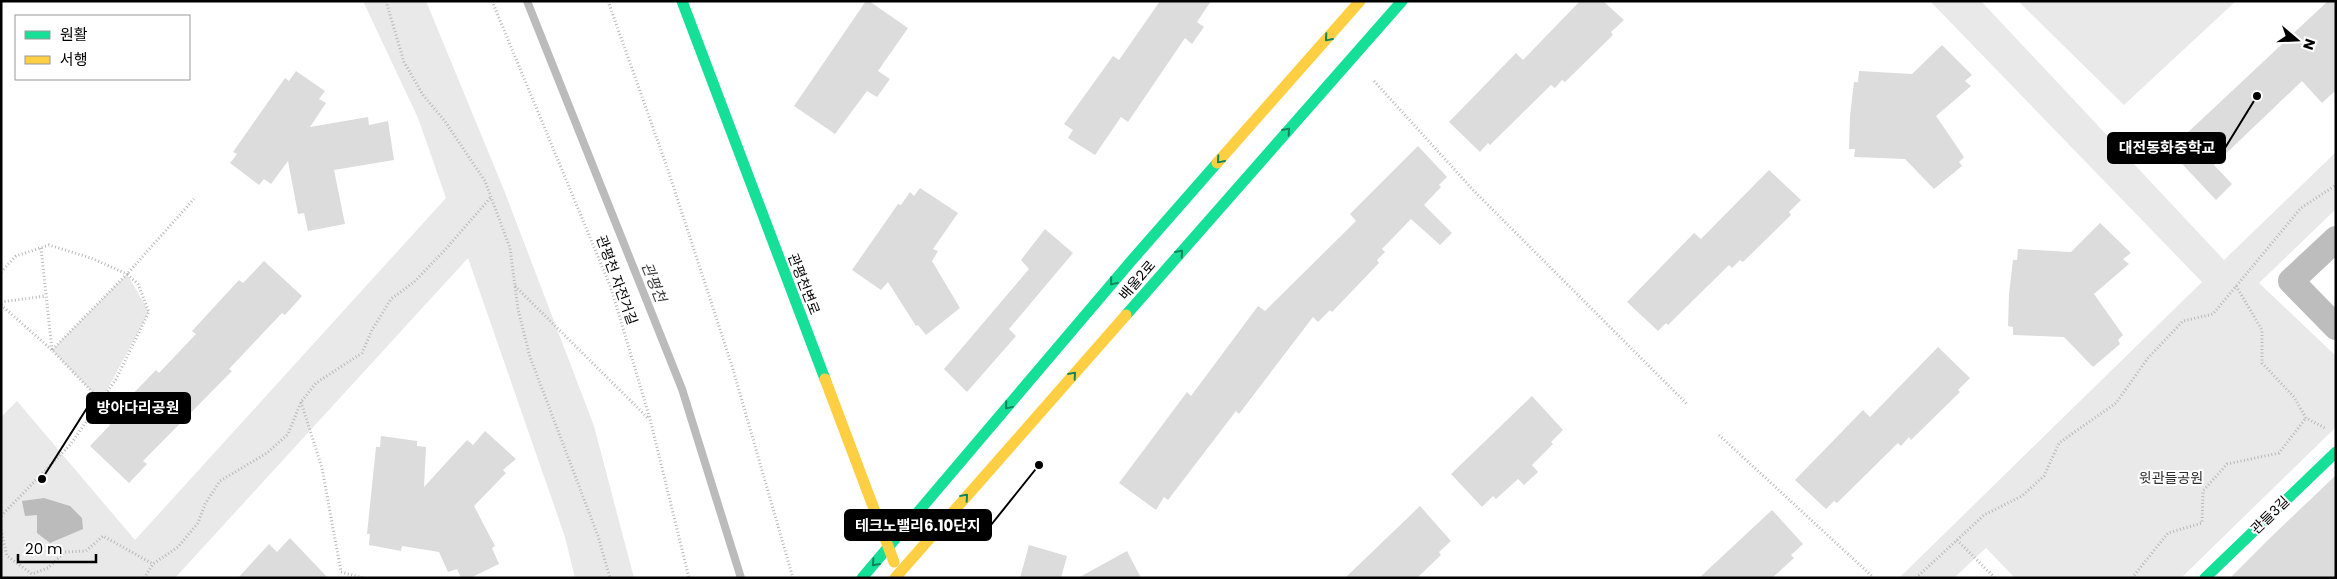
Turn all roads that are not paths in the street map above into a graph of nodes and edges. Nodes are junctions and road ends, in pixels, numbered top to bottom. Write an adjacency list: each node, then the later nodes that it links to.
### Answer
1 (682, 1): 7 (main road, 관평천변로)
2 (1360, 1): 7 (main road, 배울2로, one-way to 7)
3 (1402, 1): 8 (main road, 배울2로, one-way to 3)
4 (2336, 238): 5 (street)
5 (2336, 327)
6 (2336, 452): 10 (main road, 관들3길)
7 (888, 549): 8 (main road, 관평천변로); 9 (main road, 배울2로, one-way to 9)
8 (898, 576)
9 (862, 578)
10 (2205, 578)

